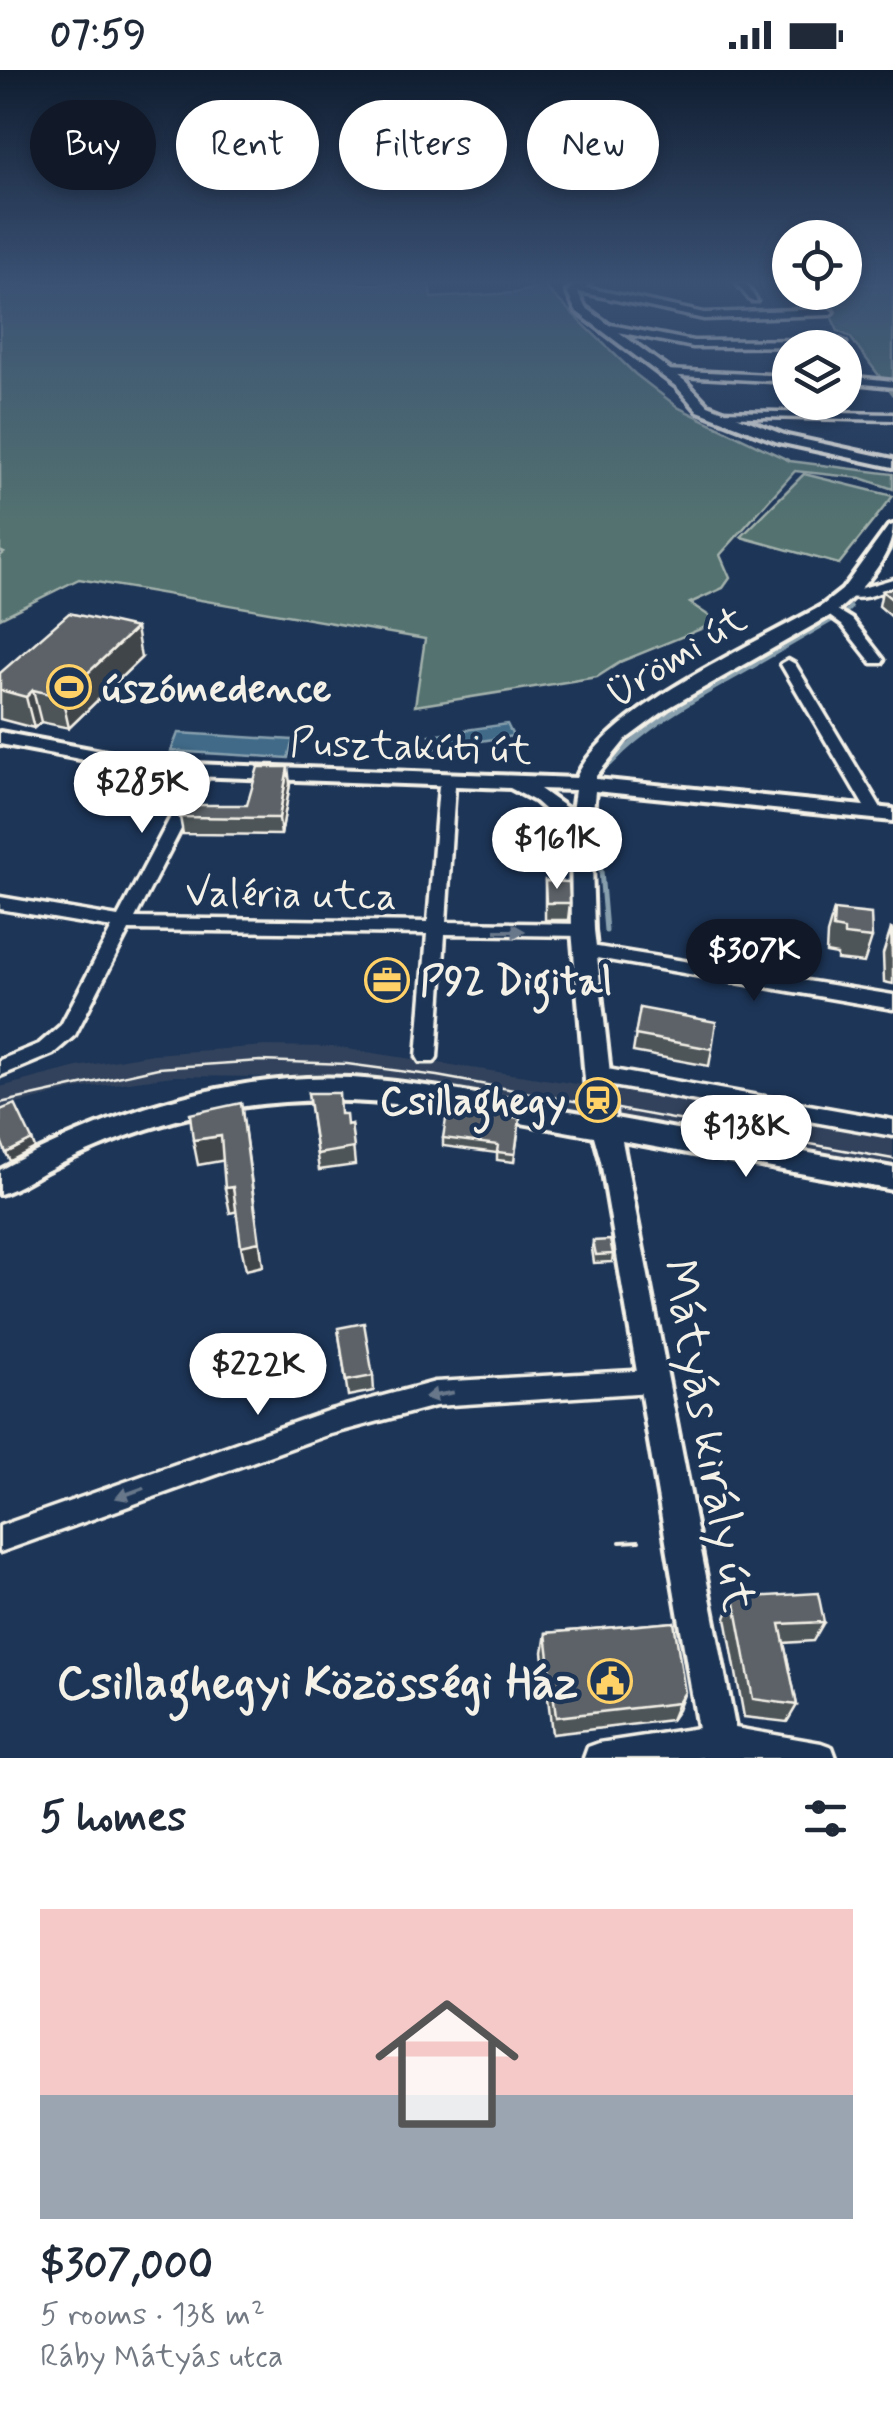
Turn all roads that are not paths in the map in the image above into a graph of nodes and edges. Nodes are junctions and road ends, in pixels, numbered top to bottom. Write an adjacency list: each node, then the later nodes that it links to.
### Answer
1 (648, 363): 2 (street)
2 (664, 373): 3 (street); 6 (street)
3 (772, 378)
4 (862, 380): 5 (street)
5 (893, 384)
6 (716, 414): 7 (street); 8 (street)
7 (893, 417)
8 (893, 463)
9 (892, 531): 11 (street, Ürömi út)
10 (893, 583): 11 (street)
11 (848, 594): 12 (street, Ürömi út)
12 (829, 609): 13 (street); 19 (street, Ürömi út)
13 (877, 660)
14 (788, 664): 20 (street)
15 (0, 738): 16 (street, Pusztakúti út)
16 (203, 771): 17 (street, Pusztakúti út); 23 (street)
17 (512, 784): 19 (street, Pusztakúti út); 21 (street)
18 (447, 786): 24 (street)
19 (583, 786): 20 (street, Pusztakúti út); 21 (street, Ürömi út)
20 (885, 814)
21 (581, 831): 25 (street, Ürömi út)
22 (0, 903): 23 (street, Valéria utca)
23 (122, 924): 24 (street, Valéria utca); 28 (street)
24 (437, 931): 25 (street, Valéria utca, one-way to 25); 27 (street)
25 (584, 941): 26 (street, Valéria utca); 29 (street, Ürömi út)
26 (893, 1002)
27 (428, 1057)
28 (0, 1068)
29 (596, 1074): 30 (street, Ürömi út); 31 (street)
30 (608, 1128): 32 (street); 33 (street); 34 (street, Mátyás király út)
31 (893, 1128)
32 (893, 1179)
33 (0, 1183)
34 (652, 1381): 35 (street, one-way to 35); 36 (street, Mátyás király út)
35 (0, 1540)
36 (720, 1749): 37 (street); 38 (street)
37 (599, 1758)
38 (821, 1758)

